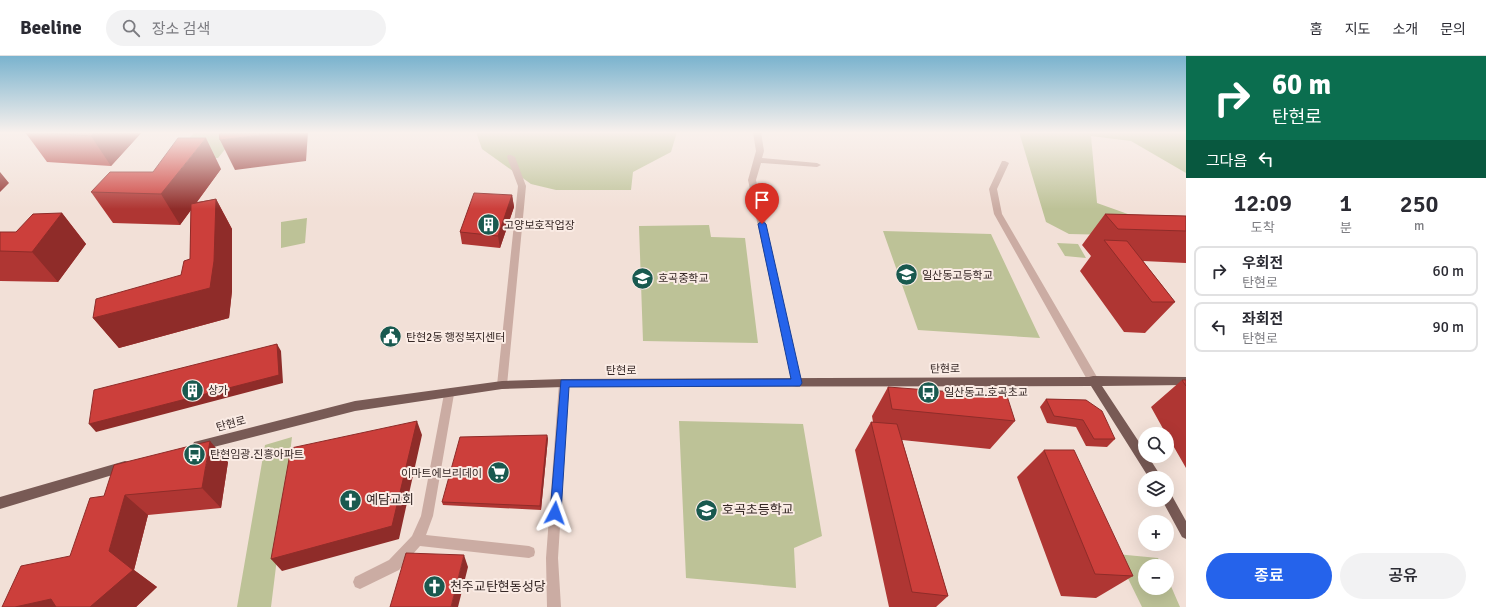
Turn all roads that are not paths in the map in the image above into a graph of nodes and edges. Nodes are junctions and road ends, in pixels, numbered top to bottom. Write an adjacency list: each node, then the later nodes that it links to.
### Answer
1 (511, 157): 9 (street)
2 (758, 160): 4 (street); 8 (street)
3 (1005, 163): 5 (street)
4 (817, 165)
5 (1093, 380): 6 (main road, 탄현로); 8 (main road, 탄현로); 13 (main road)
6 (1186, 381)
7 (564, 383): 8 (main road, 탄현로); 9 (main road, 탄현로); 20 (street)
8 (797, 383)
9 (502, 385): 10 (main road, 탄현로)
10 (449, 394): 11 (main road, 탄현로); 17 (street)
11 (185, 450)
12 (133, 464): 14 (main road)
13 (1152, 471)
14 (0, 503)
15 (1172, 507): 16 (main road)
16 (1186, 533)
17 (417, 540): 18 (street); 19 (street)
18 (529, 552)
19 (360, 582)
20 (554, 607)

